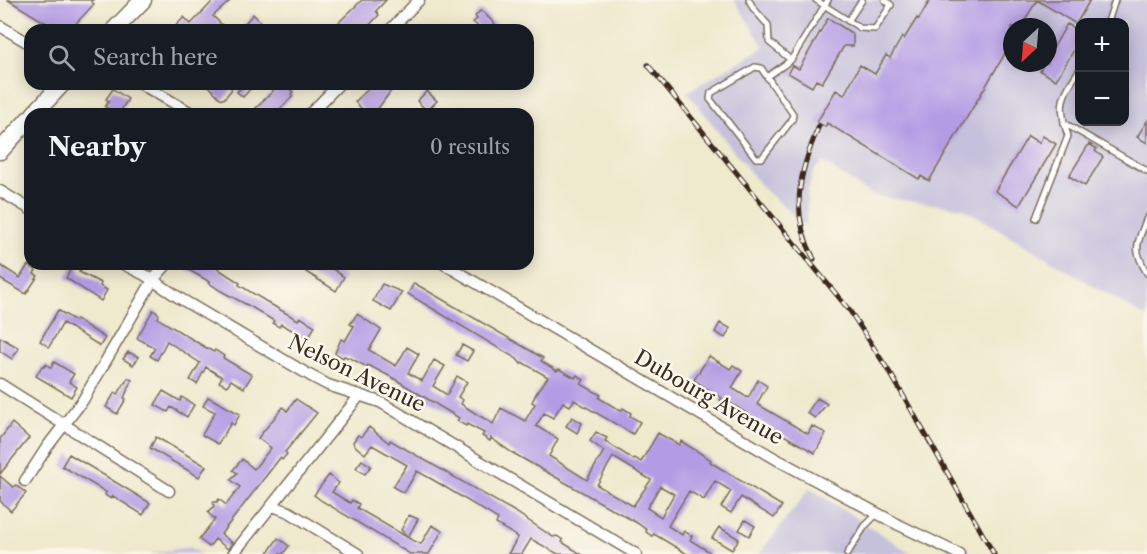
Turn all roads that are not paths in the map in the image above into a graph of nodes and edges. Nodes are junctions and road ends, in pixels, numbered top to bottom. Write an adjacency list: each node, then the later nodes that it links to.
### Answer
1 (143, 0): 11 (main road)
2 (419, 0): 12 (street)
3 (749, 0): 15 (lane)
4 (816, 0): 8 (lane)
5 (862, 0): 10 (lane)
6 (885, 0): 10 (lane)
7 (1115, 0): 9 (lane)
8 (826, 3): 10 (lane); 15 (lane)
9 (1109, 18)
10 (848, 21)
11 (120, 24)
12 (396, 24)
13 (0, 26): 14 (street)
14 (24, 40)
15 (791, 60): 17 (lane)
16 (1078, 72): 24 (lane)
17 (767, 76): 17 (lane)
18 (56, 90): 21 (main road)
19 (151, 90): 22 (street)
20 (333, 90): 23 (street)
21 (40, 108)
22 (183, 108)
23 (316, 108)
24 (1064, 123): 27 (lane); 30 (lane)
25 (24, 125): 26 (main road)
26 (0, 151)
27 (1147, 171)
28 (0, 191): 29 (street)
29 (24, 205)
30 (1036, 218)
31 (1147, 218): 35 (lane)
32 (134, 270): 36 (street, Nelson Avenue)
33 (162, 270): 36 (street)
34 (454, 270): 43 (street, Dubourg Avenue)
35 (1147, 273)
36 (153, 280): 38 (street, Nelson Avenue); 39 (street)
37 (0, 384): 39 (street)
38 (360, 395): 42 (street); 46 (street, Nelson Avenue)
39 (65, 425): 40 (street); 41 (street)
40 (25, 481)
41 (169, 491)
42 (273, 506): 44 (street); 45 (street)
43 (877, 514): 47 (lane); 48 (street, Dubourg Avenue)
44 (233, 554)
45 (358, 554)
46 (636, 554)
47 (847, 554)
48 (959, 554)

